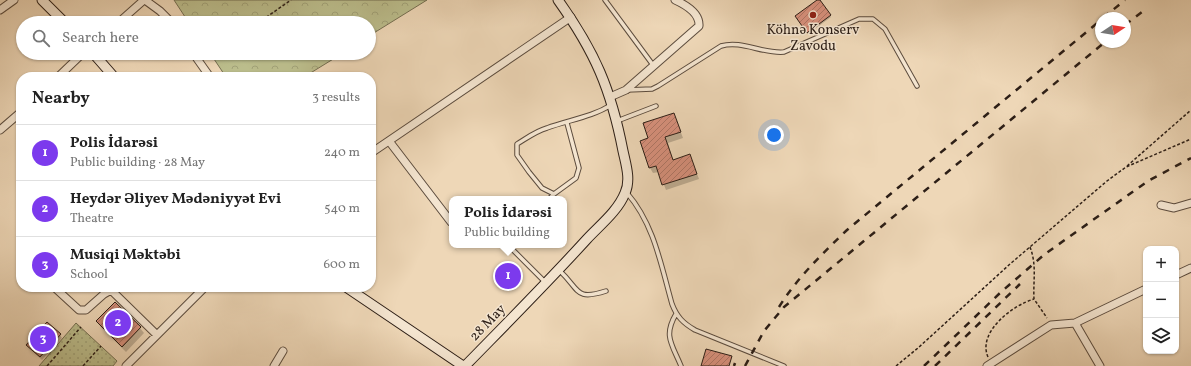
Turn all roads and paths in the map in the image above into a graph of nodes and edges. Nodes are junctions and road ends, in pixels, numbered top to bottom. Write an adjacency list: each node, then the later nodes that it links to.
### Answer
1 (14, 0): 8 (street)
2 (42, 0): 9 (main road)
3 (144, 0): 10 (street); 11 (street)
4 (292, 0): 12 (path)
5 (558, 0): 13 (main road)
6 (605, 0): 17 (lane)
7 (675, 0): 17 (street)
8 (0, 10)
9 (58, 16)
10 (126, 16)
11 (165, 16)
12 (268, 16)
13 (570, 18): 23 (main road); 31 (street)
14 (76, 60): 18 (street)
15 (99, 60): 19 (main road)
16 (198, 60): 20 (street)
17 (653, 65): 22 (street)
18 (63, 72)
19 (110, 72)
20 (206, 72)
21 (917, 86): 22 (lane)
22 (626, 90): 23 (street)
23 (611, 101): 27 (main road); 28 (lane)
24 (656, 106): 27 (lane)
25 (1191, 110): 33 (path)
26 (16, 116): 29 (street)
27 (617, 121): 34 (main road)
28 (567, 123): 35 (lane); 35 (lane)
29 (0, 130)
30 (1191, 139): 33 (path)
31 (389, 141): 32 (street); 38 (street)
32 (376, 150)
33 (1126, 167): 39 (path)
34 (626, 192): 42 (main road, 28 May); 53 (lane)
35 (554, 194)
36 (1191, 203): 37 (street)
37 (1161, 205)
38 (449, 219)
39 (1030, 247): 52 (path); 70 (path)
40 (512, 249): 44 (lane)
41 (1191, 268): 43 (street)
42 (559, 270): 44 (main road, 28 May); 46 (lane)
43 (1179, 274)
44 (546, 283): 66 (main road, 28 May)
45 (1143, 290): 54 (street)
46 (606, 291)
47 (59, 292): 48 (street)
48 (108, 292)
49 (113, 292): 57 (street)
50 (200, 292): 57 (street)
51 (353, 292): 66 (main road)
52 (1034, 299): 55 (path); 61 (path)
53 (676, 314): 60 (lane); 67 (lane)
54 (1075, 323): 55 (street); 71 (street)
55 (1051, 325): 61 (street)
56 (81, 327): 62 (path)
57 (157, 335): 64 (street)
58 (101, 346): 63 (path)
59 (283, 351): 65 (street)
60 (772, 361): 68 (lane); 69 (lane)
61 (989, 364)
62 (48, 366)
63 (83, 366)
64 (126, 366)
65 (274, 366)
66 (464, 366)
67 (680, 366)
68 (770, 366)
69 (784, 366)
70 (896, 366)
71 (1100, 366)

